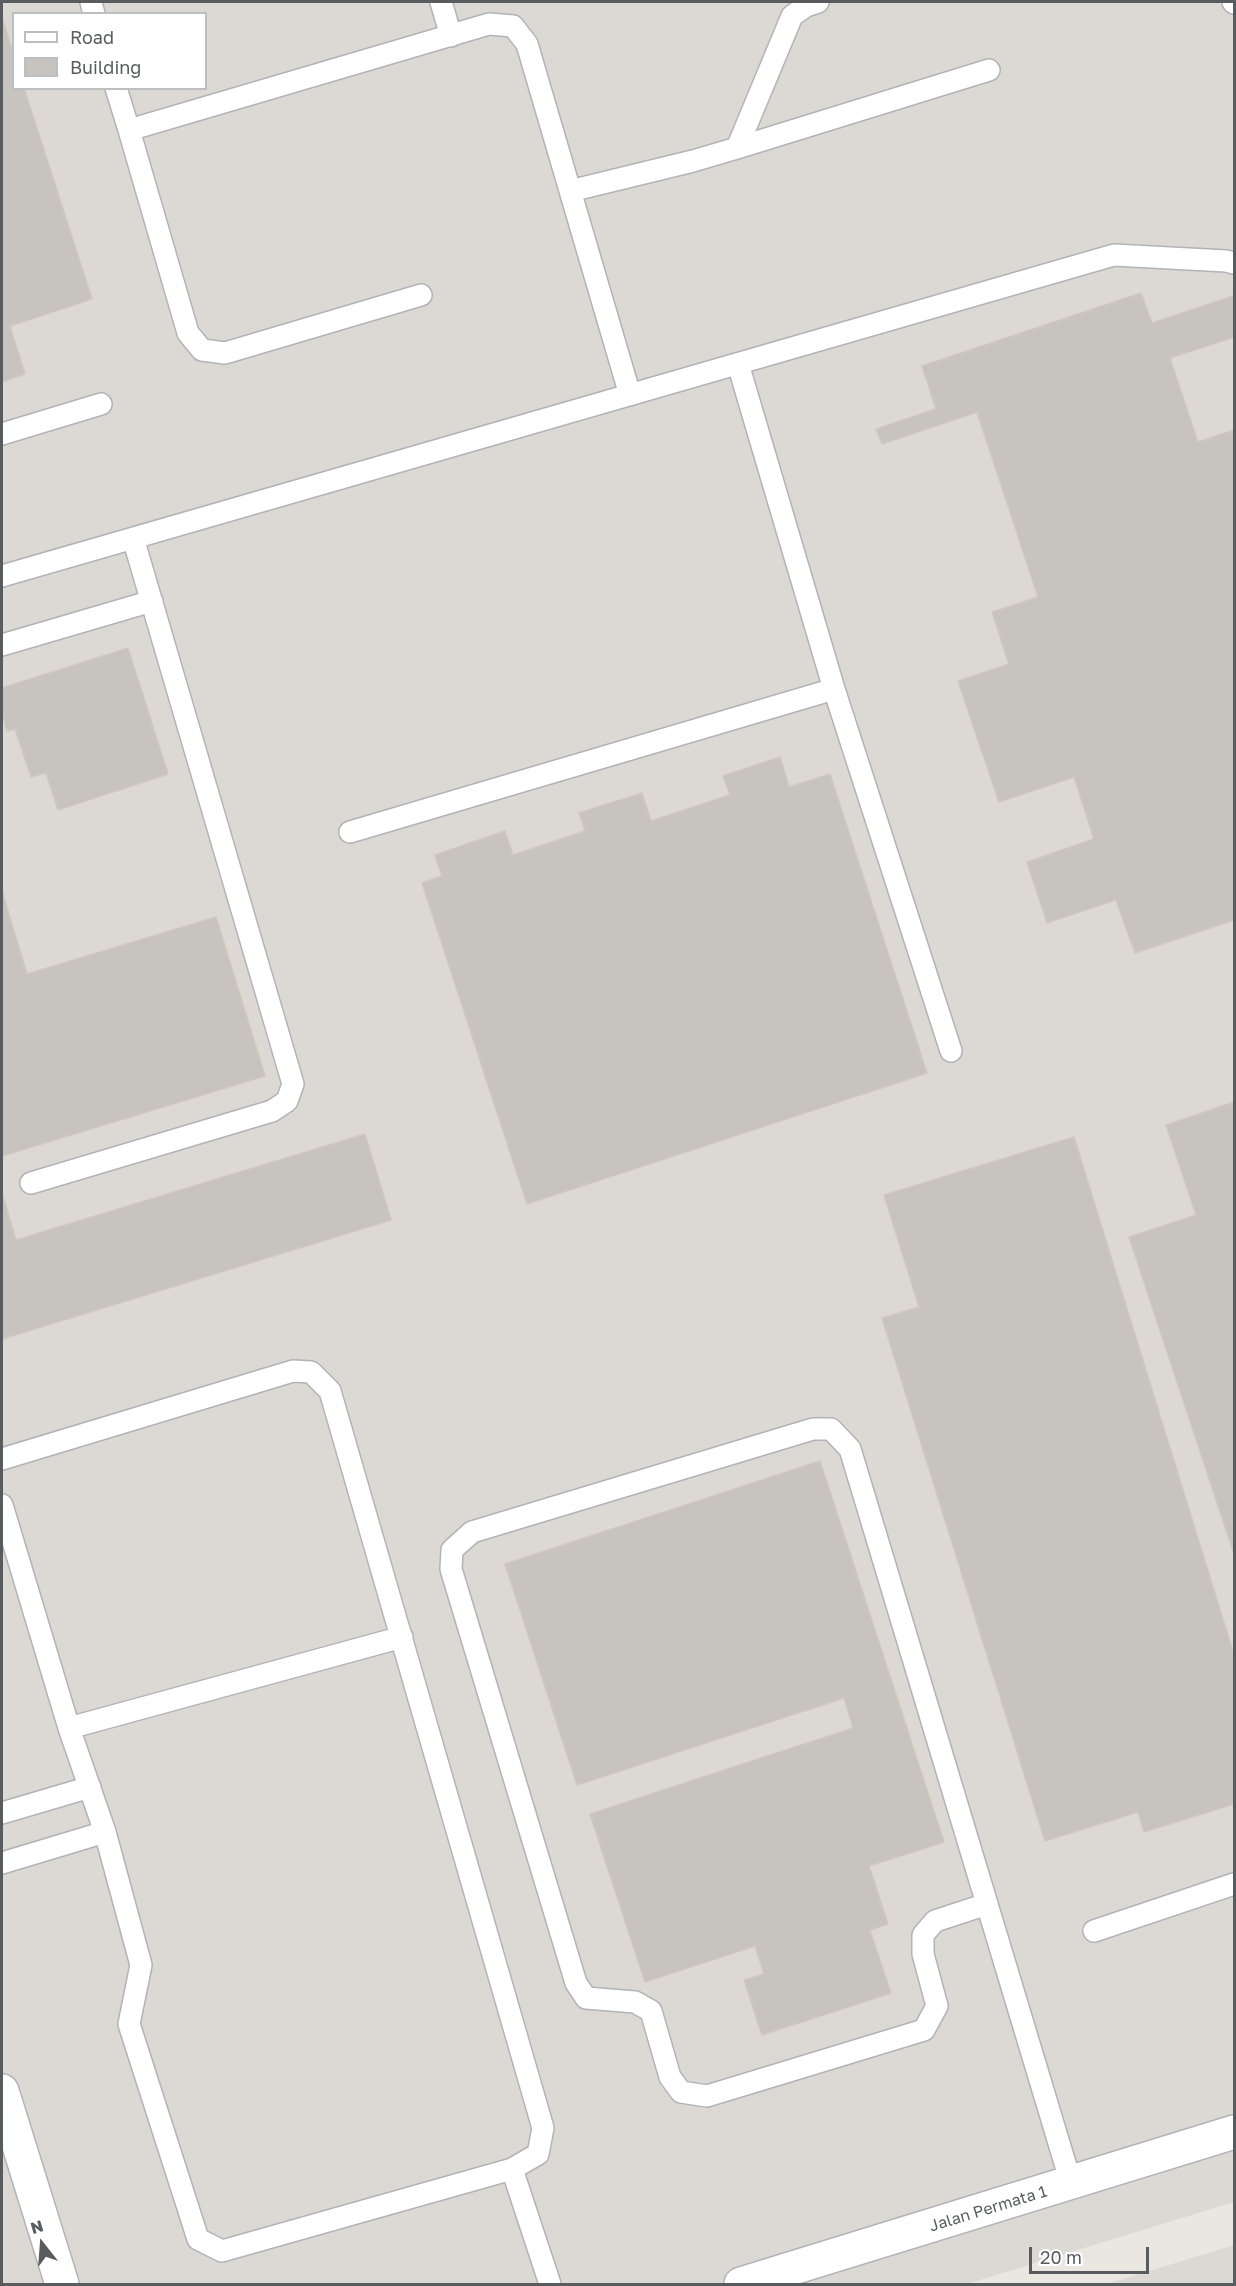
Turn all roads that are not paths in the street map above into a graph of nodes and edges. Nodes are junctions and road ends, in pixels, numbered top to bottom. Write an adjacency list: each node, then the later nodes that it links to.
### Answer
1 (441, 2): 3 (lane)
2 (818, 2): 7 (lane)
3 (451, 36): 6 (lane); 8 (lane)
4 (989, 69): 7 (lane)
5 (117, 90): 6 (lane)
6 (129, 130): 10 (lane)
7 (737, 148): 8 (lane)
8 (570, 191): 12 (lane)
9 (1234, 263): 11 (lane)
10 (421, 295)
11 (738, 364): 12 (lane); 19 (lane)
12 (630, 395): 15 (lane)
13 (100, 404): 14 (lane)
14 (2, 434)
15 (133, 538): 16 (lane); 17 (lane)
16 (2, 576)
17 (152, 601): 18 (lane); 22 (lane)
18 (2, 645)
19 (834, 689): 20 (lane); 21 (lane)
20 (350, 832)
21 (951, 1051)
22 (31, 1183)
23 (2, 1459): 25 (lane)
24 (2, 1505): 26 (lane)
25 (402, 1637): 26 (lane); 36 (lane)
26 (69, 1728): 27 (lane)
27 (90, 1786): 28 (lane); 29 (lane)
28 (2, 1813)
29 (105, 1833): 30 (lane); 36 (lane)
30 (2, 1863)
31 (1234, 1884): 33 (lane)
32 (987, 1904): 32 (lane); 37 (lane)
33 (1094, 1931)
34 (2, 2091): 38 (street)
35 (1234, 2132): 37 (street, Jalan Permata 1)
36 (512, 2169): 39 (lane)
37 (1071, 2183): 40 (street, Jalan Permata 1)
38 (62, 2284)
39 (550, 2284)
40 (741, 2284)

